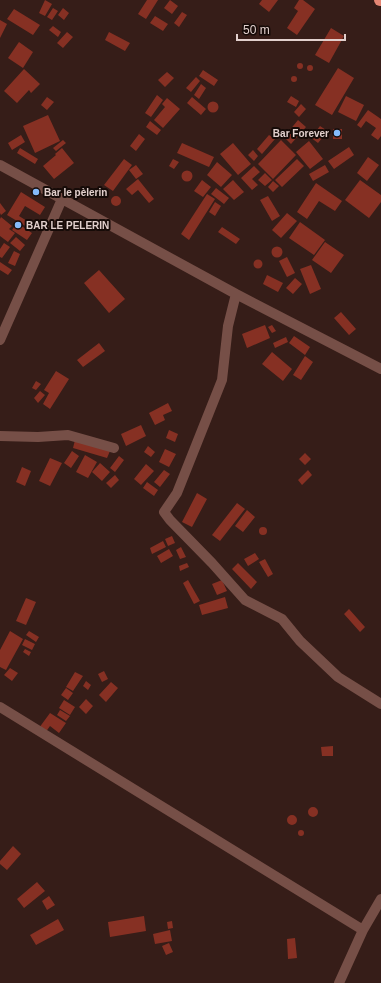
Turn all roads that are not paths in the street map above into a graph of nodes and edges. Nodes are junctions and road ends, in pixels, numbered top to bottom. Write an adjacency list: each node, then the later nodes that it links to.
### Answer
1 (0, 165): 2 (street)
2 (62, 199): 3 (street); 4 (street)
3 (236, 294): 5 (street); 8 (street)
4 (0, 340)
5 (381, 369)
6 (0, 436): 7 (street)
7 (114, 448)
8 (381, 704)
9 (0, 707): 11 (street)
10 (381, 899): 11 (street)
11 (363, 930): 12 (street)
12 (339, 983)

